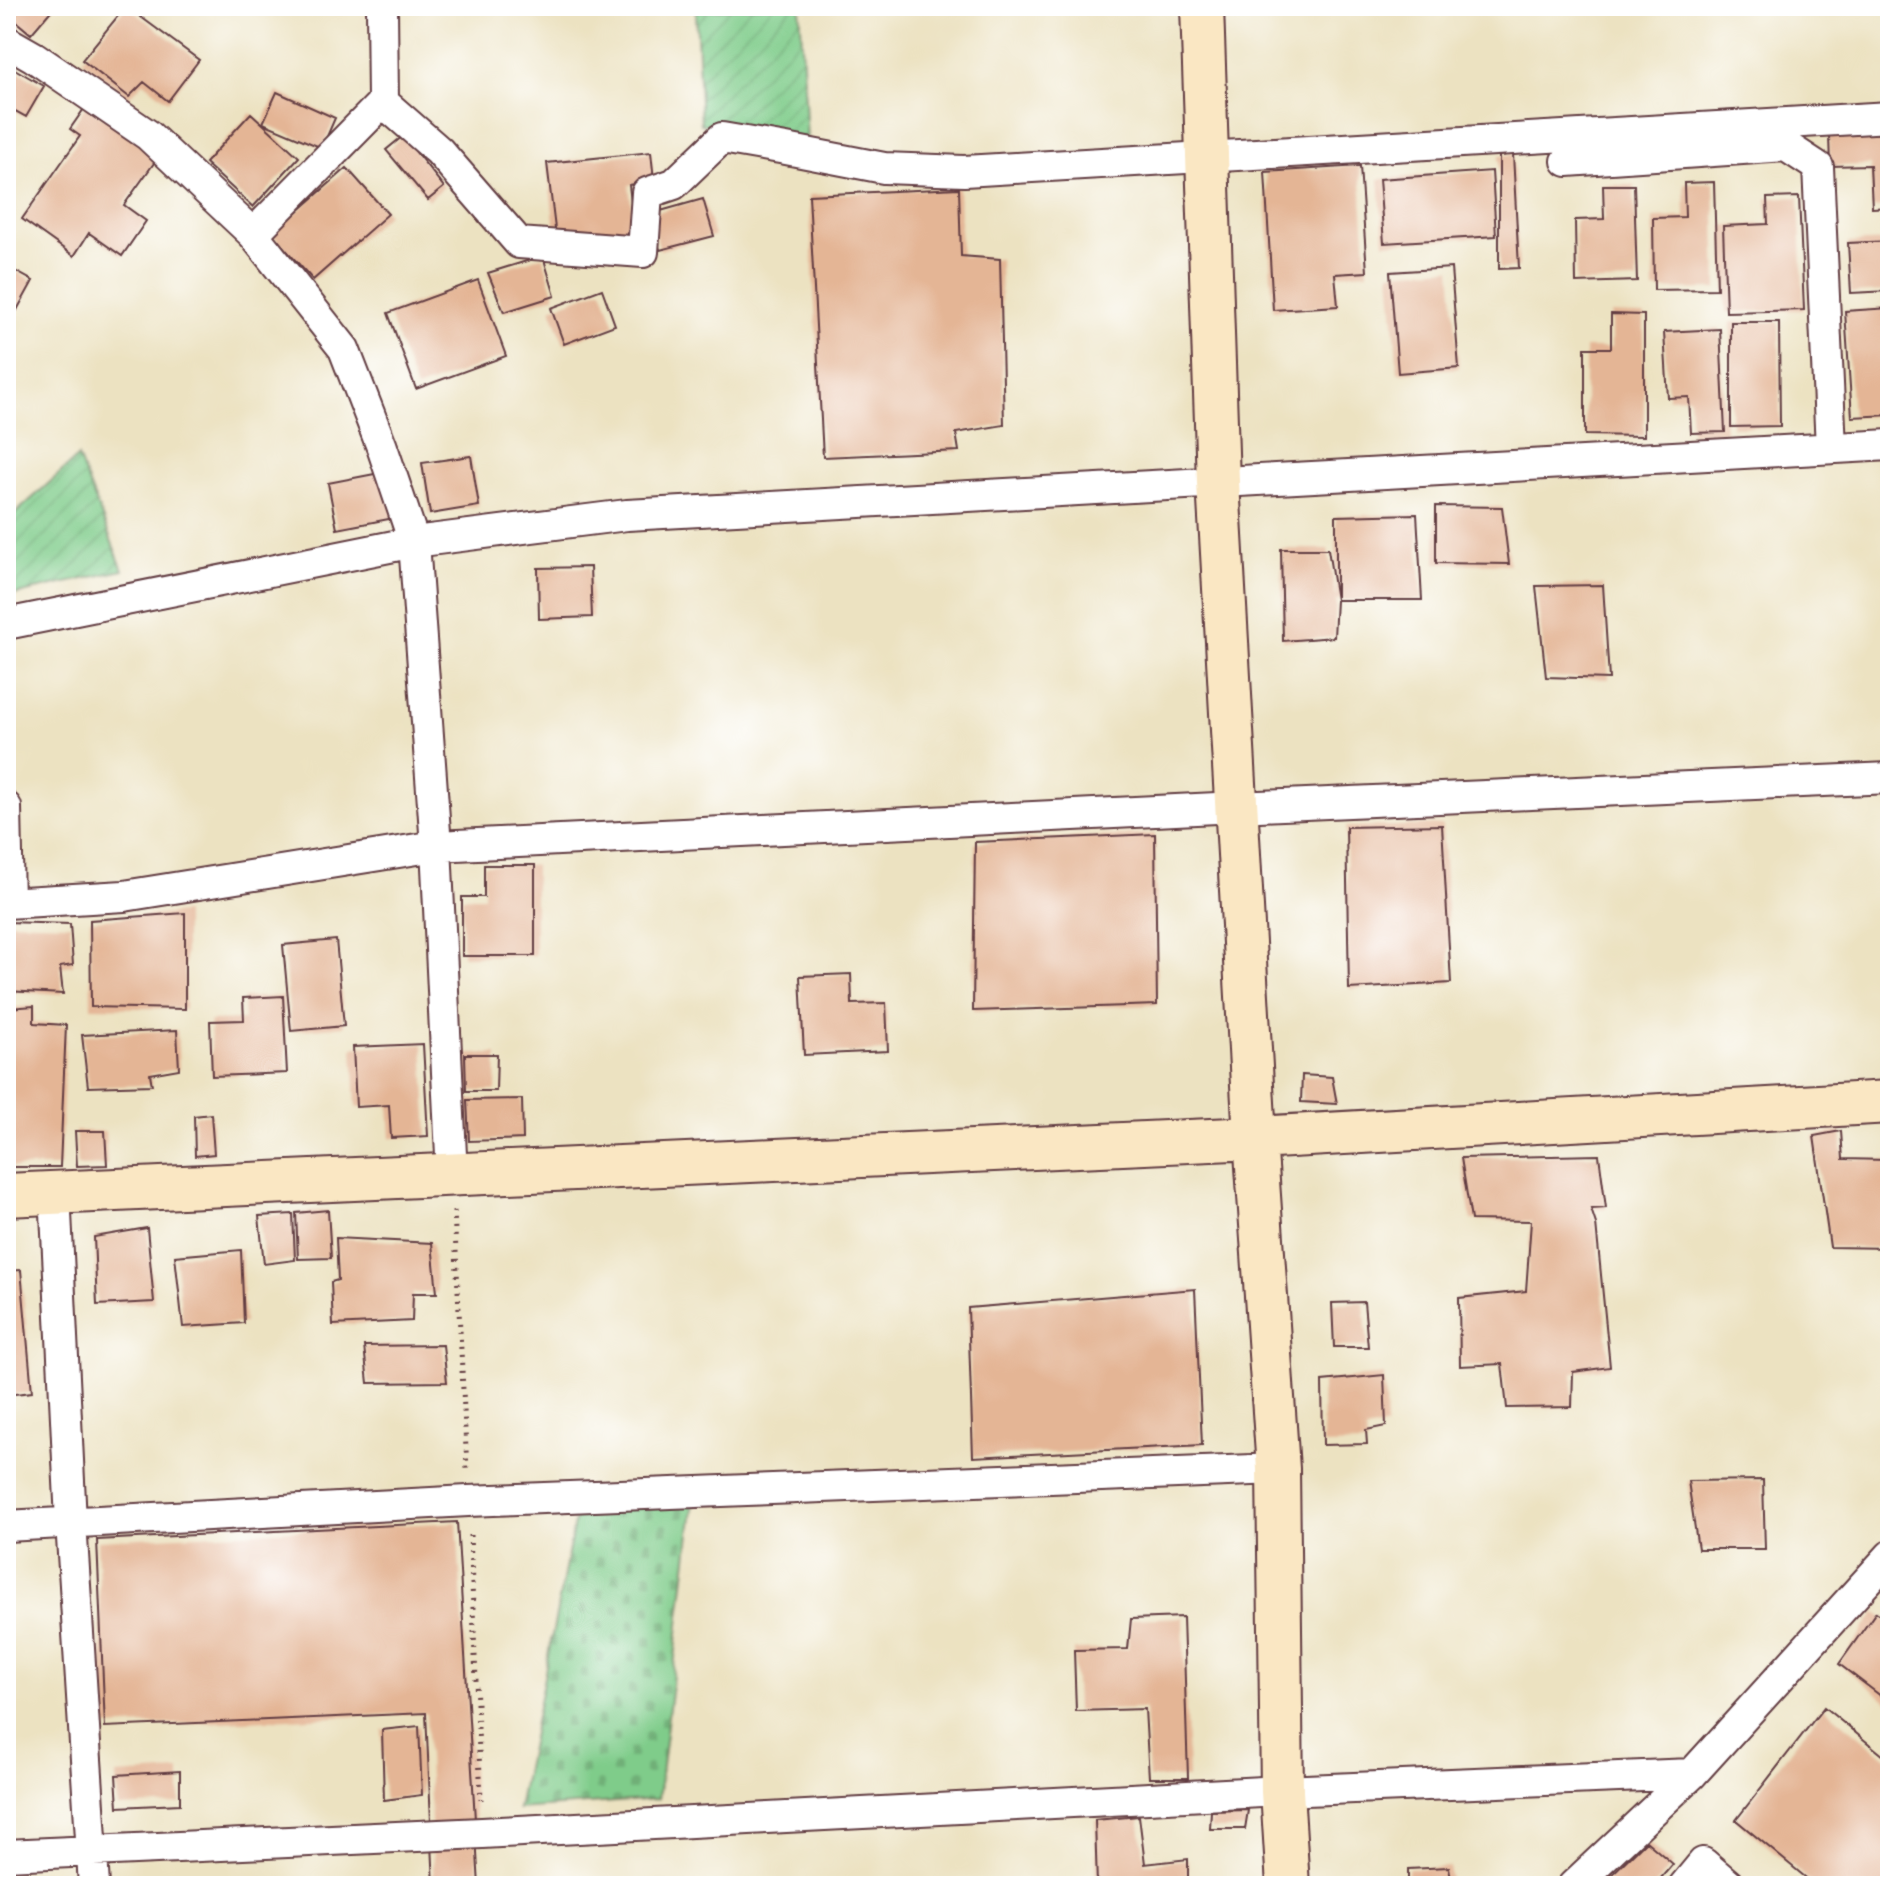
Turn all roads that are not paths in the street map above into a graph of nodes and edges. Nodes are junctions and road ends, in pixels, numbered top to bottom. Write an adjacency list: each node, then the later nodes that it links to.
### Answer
1 (382, 6): 4 (street)
2 (1202, 6): 6 (street)
3 (6, 41): 8 (street)
4 (383, 102): 6 (street); 8 (street)
5 (1890, 117): 6 (street)
6 (1208, 157): 11 (street)
7 (1567, 161): 10 (street)
8 (253, 234): 12 (street)
9 (1890, 445): 10 (street)
10 (1831, 448): 11 (street)
11 (1218, 482): 12 (street); 16 (street)
12 (414, 542): 13 (street); 17 (street)
13 (6, 624)
14 (1890, 778): 16 (street)
15 (6, 807): 18 (street)
16 (1237, 807): 17 (street); 20 (street)
17 (436, 846): 18 (street); 21 (street)
18 (7, 903)
19 (1890, 1102): 20 (street)
20 (1255, 1138): 21 (street); 24 (street)
21 (452, 1176): 22 (street)
22 (55, 1192): 23 (street); 25 (street)
23 (6, 1195)
24 (1278, 1469): 25 (street); 29 (street)
25 (71, 1522): 26 (street); 30 (street)
26 (6, 1526)
27 (1890, 1556): 28 (street)
28 (1692, 1774): 29 (street); 34 (street)
29 (1282, 1791): 30 (street); 33 (street)
30 (92, 1850): 31 (street); 32 (street)
31 (6, 1855)
32 (94, 1886)
33 (1288, 1886)
34 (1573, 1886)
35 (1684, 1886): 36 (street)
36 (1730, 1886)

